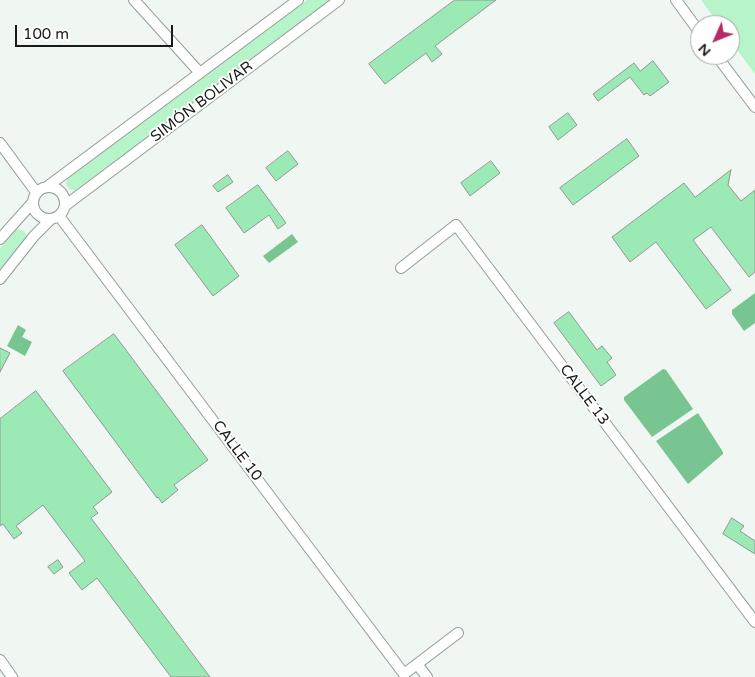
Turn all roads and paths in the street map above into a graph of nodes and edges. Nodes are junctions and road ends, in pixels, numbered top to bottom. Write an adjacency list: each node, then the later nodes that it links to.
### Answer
1 (134, 0): 7 (street)
2 (298, 0): 7 (street, SIMÓN BOLIVAR)
3 (339, 0): 12 (street, SIMÓN BOLIVAR)
4 (676, 0): 5 (street)
5 (690, 19)
6 (724, 65): 8 (street)
7 (200, 73): 10 (street, SIMÓN BOLIVAR)
8 (755, 107)
9 (0, 143): 11 (street)
10 (48, 186): 11 (street); 12 (street)
11 (34, 197): 13 (street); 14 (street)
12 (66, 205): 13 (street)
13 (55, 218): 16 (street); 20 (street, CALLE 10)
14 (0, 240)
15 (401, 268): 17 (street, CALLE 13)
16 (0, 279)
17 (755, 622)
18 (458, 633): 20 (street, CALLE 10)
19 (0, 660): 21 (street)
20 (417, 664): 22 (street)
21 (12, 677)
22 (427, 677)

